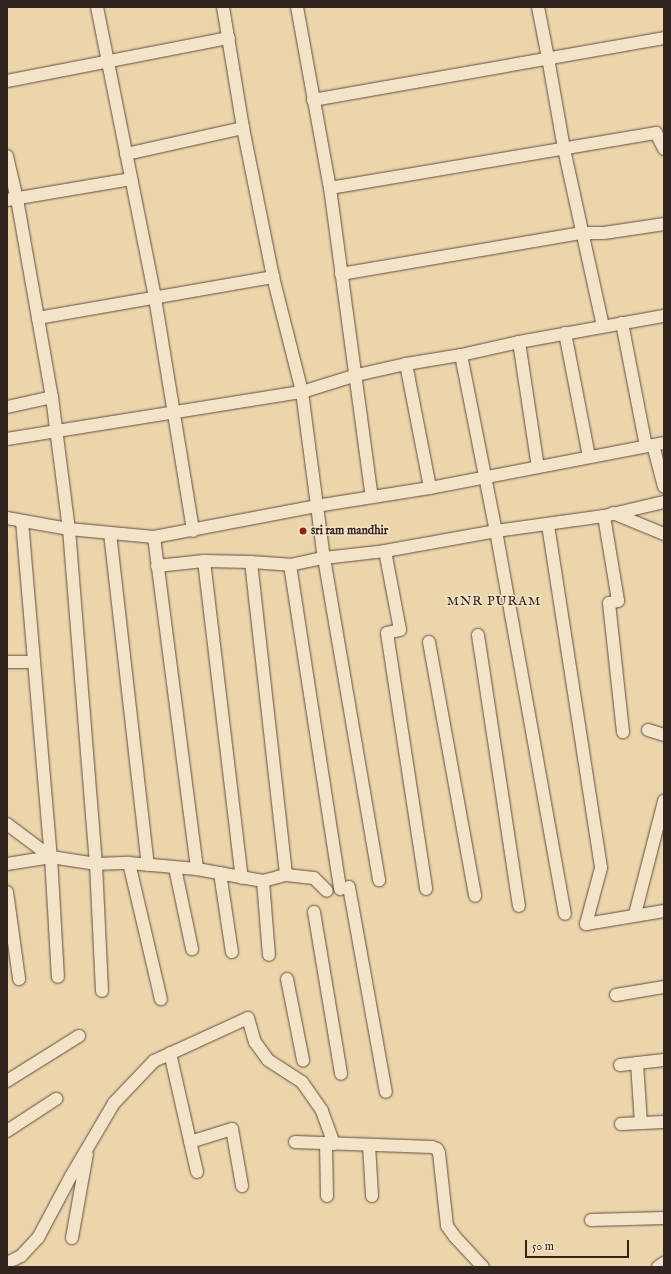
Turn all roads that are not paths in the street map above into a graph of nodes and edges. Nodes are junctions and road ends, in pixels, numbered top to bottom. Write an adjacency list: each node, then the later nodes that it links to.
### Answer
1 (98, 7): 8 (street)
2 (223, 7): 5 (street)
3 (297, 7): 10 (street)
4 (538, 7): 7 (street)
5 (229, 38): 8 (street); 11 (street)
6 (664, 38): 7 (street)
7 (548, 58): 10 (street); 12 (street)
8 (108, 62): 9 (street); 14 (street)
9 (7, 81)
10 (313, 100): 17 (street)
11 (243, 128): 14 (street); 22 (street)
12 (564, 149): 13 (street); 17 (street); 20 (street)
13 (664, 149)
14 (126, 154): 16 (street)
15 (7, 156): 18 (street)
16 (131, 179): 18 (street); 23 (street)
17 (330, 188): 21 (street)
18 (12, 200): 25 (street)
19 (664, 224): 20 (street)
20 (581, 233): 21 (street); 27 (street)
21 (341, 274): 32 (street)
22 (273, 277): 23 (street); 33 (street)
23 (155, 298): 25 (street); 36 (street)
24 (664, 316): 26 (street)
25 (38, 318): 34 (street)
26 (622, 323): 27 (street); 39 (street)
27 (603, 326): 28 (street)
28 (565, 334): 29 (street); 40 (street)
29 (519, 342): 30 (street); 41 (street)
30 (461, 355): 31 (street); 42 (street)
31 (406, 364): 32 (street); 44 (street)
32 (357, 375): 33 (street); 45 (street)
33 (302, 392): 36 (street); 47 (street)
34 (52, 397): 35 (street); 37 (street)
35 (7, 407)
36 (173, 412): 37 (street); 53 (street)
37 (57, 430): 38 (street); 52 (street)
38 (7, 439)
39 (654, 445): 40 (street); 43 (street)
40 (589, 457): 41 (street)
41 (538, 467): 42 (street)
42 (484, 477): 44 (street); 54 (street)
43 (664, 487)
44 (430, 488): 45 (street)
45 (372, 497): 47 (street)
46 (664, 502): 48 (street)
47 (316, 506): 53 (street); 59 (street)
48 (609, 514): 51 (street); 56 (street); 69 (street)
49 (7, 518): 50 (street)
50 (22, 521): 52 (street); 67 (street)
51 (548, 525): 54 (street); 93 (street)
52 (69, 529): 55 (street); 76 (street)
53 (193, 531): 57 (street)
54 (496, 531): 58 (street); 92 (street)
55 (110, 533): 57 (street); 77 (street)
56 (664, 534)
57 (154, 537): 63 (street)
58 (385, 551): 59 (street); 85 (street)
59 (324, 558): 62 (street); 83 (street)
60 (204, 562): 61 (street); 63 (street); 82 (street)
61 (251, 562): 62 (street); 81 (street)
62 (290, 565): 112 (street)
63 (157, 566): 79 (street)
64 (478, 635): 89 (street)
65 (429, 642): 88 (street)
66 (7, 662): 67 (street)
67 (34, 662): 73 (street)
68 (648, 730): 70 (street)
69 (623, 732)
70 (664, 735)
71 (664, 801): 93 (street)
72 (7, 824): 73 (street)
73 (51, 857): 75 (street); 76 (street); 97 (street)
74 (129, 863): 76 (street); 77 (street); 103 (street)
75 (7, 864)
76 (96, 864): 101 (street)
77 (148, 865): 78 (street)
78 (175, 868): 79 (street); 94 (street)
79 (197, 869): 80 (street)
80 (220, 873): 82 (street); 95 (street)
81 (286, 875): 84 (street); 86 (street)
82 (242, 878): 84 (street)
83 (379, 880)
84 (263, 881): 96 (street)
85 (426, 889)
86 (327, 891)
87 (7, 892): 98 (street)
88 (476, 896)
89 (519, 906)
90 (664, 911): 93 (street)
91 (314, 912): 110 (street)
92 (565, 914)
93 (635, 914)
94 (192, 949)
95 (232, 952)
96 (269, 955)
97 (58, 977)
98 (19, 979)
99 (287, 979): 106 (street)
100 (664, 987): 102 (street)
101 (102, 991)
102 (616, 995)
103 (161, 999)
104 (79, 1036): 111 (street)
105 (170, 1053): 118 (street); 120 (street); 122 (street)
106 (303, 1060)
107 (664, 1060): 108 (street)
108 (637, 1063): 109 (street); 115 (street)
109 (620, 1065)
110 (341, 1074)
111 (7, 1081)
112 (386, 1092)
113 (56, 1099): 117 (street)
114 (664, 1122): 115 (street)
115 (641, 1123): 116 (street)
116 (621, 1124)
117 (7, 1131)
118 (190, 1142): 123 (street); 124 (street)
119 (295, 1142): 120 (street)
120 (330, 1144): 121 (street); 125 (street)
121 (369, 1145): 126 (street); 132 (street)
122 (87, 1149): 129 (street); 130 (street)
123 (197, 1172)
124 (242, 1186)
125 (327, 1196)
126 (372, 1196)
127 (664, 1218): 128 (street)
128 (591, 1220)
129 (72, 1238)
130 (7, 1263)
131 (664, 1263): 133 (street)
132 (484, 1267)
133 (658, 1267)

